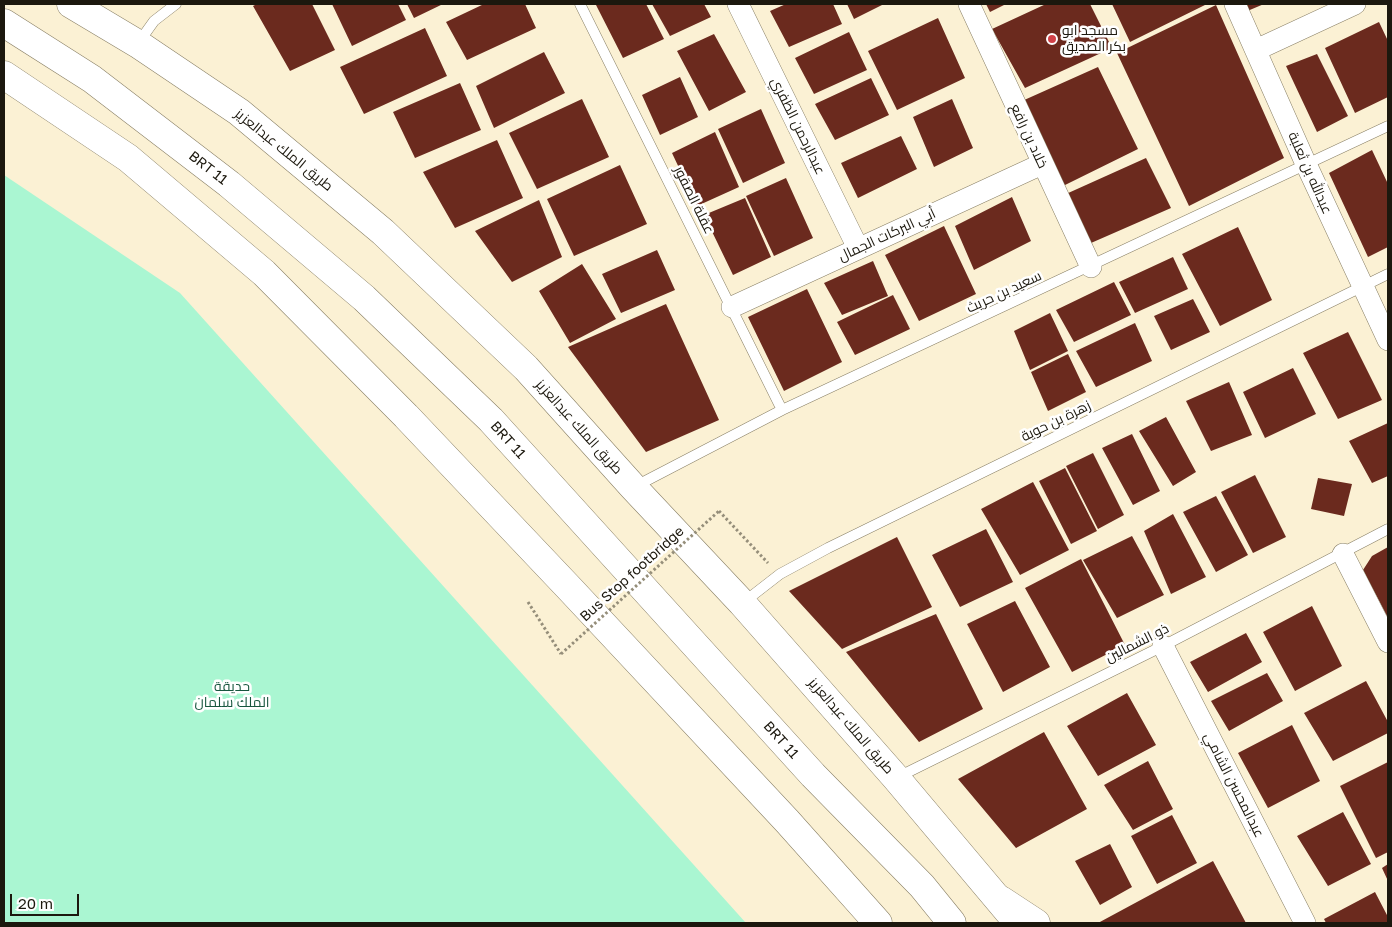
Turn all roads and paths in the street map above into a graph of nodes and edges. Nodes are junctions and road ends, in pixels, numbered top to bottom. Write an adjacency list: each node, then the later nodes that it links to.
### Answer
1 (71, 4): 9 (main road, طريق الملك عبدالعزيز)
2 (176, 4): 9 (lane)
3 (580, 4): 19 (lane, عقلة الصقور)
4 (738, 4): 15 (street, عبدالرحمن الظفري)
5 (969, 4): 13 (street, خلاد بن رافع)
6 (1235, 4): 10 (street, عبدالله بن ثعلبة)
7 (1354, 4): 10 (street)
8 (4, 23): 33 (main road, BRT 11)
9 (138, 44): 22 (main road, طريق الملك عبدالعزيز)
10 (1256, 50): 14 (street, عبدالله بن ثعلبة)
11 (4, 75): 32 (main road)
12 (1388, 126): 14 (lane, سعيد بن حريث)
13 (1042, 164): 15 (street, أبي البركات الجمال); 16 (street, خلاد بن رافع)
14 (1306, 164): 16 (lane, سعيد بن حريث); 18 (street, عبدالله بن ثعلبة)
15 (858, 248): 19 (street, أبي البركات الجمال)
16 (1091, 266): 21 (lane, سعيد بن حريث)
17 (1388, 274): 18 (lane, زهرة بن حوية)
18 (1362, 285): 20 (street, عبدالله بن ثعلبة); 27 (lane, زهرة بن حوية)
19 (732, 308): 21 (lane, عقلة الصقور)
20 (1388, 340)
21 (782, 410): 22 (lane, سعيد بن حريث)
22 (633, 487): 27 (main road, طريق الملك عبدالعزيز)
23 (1388, 529): 24 (lane, ذو الشمالين)
24 (1343, 554): 28 (street); 29 (lane, ذو الشمالين)
25 (764, 560): 26 (path, Bus Stop footbridge, bridge)
26 (528, 602)
27 (742, 603): 30 (main road, طريق الملك عبدالعزيز)
28 (1388, 642)
29 (1163, 646): 30 (lane, ذو الشمالين); 36 (street, عبدالمحسن الشامي)
30 (896, 778): 31 (main road, طريق الملك عبدالعزيز)
31 (1001, 900): 34 (main road, طريق الملك عبدالعزيز); 35 (main road)
32 (878, 923)
33 (952, 923)
34 (1018, 923)
35 (1036, 923)
36 (1305, 923)

